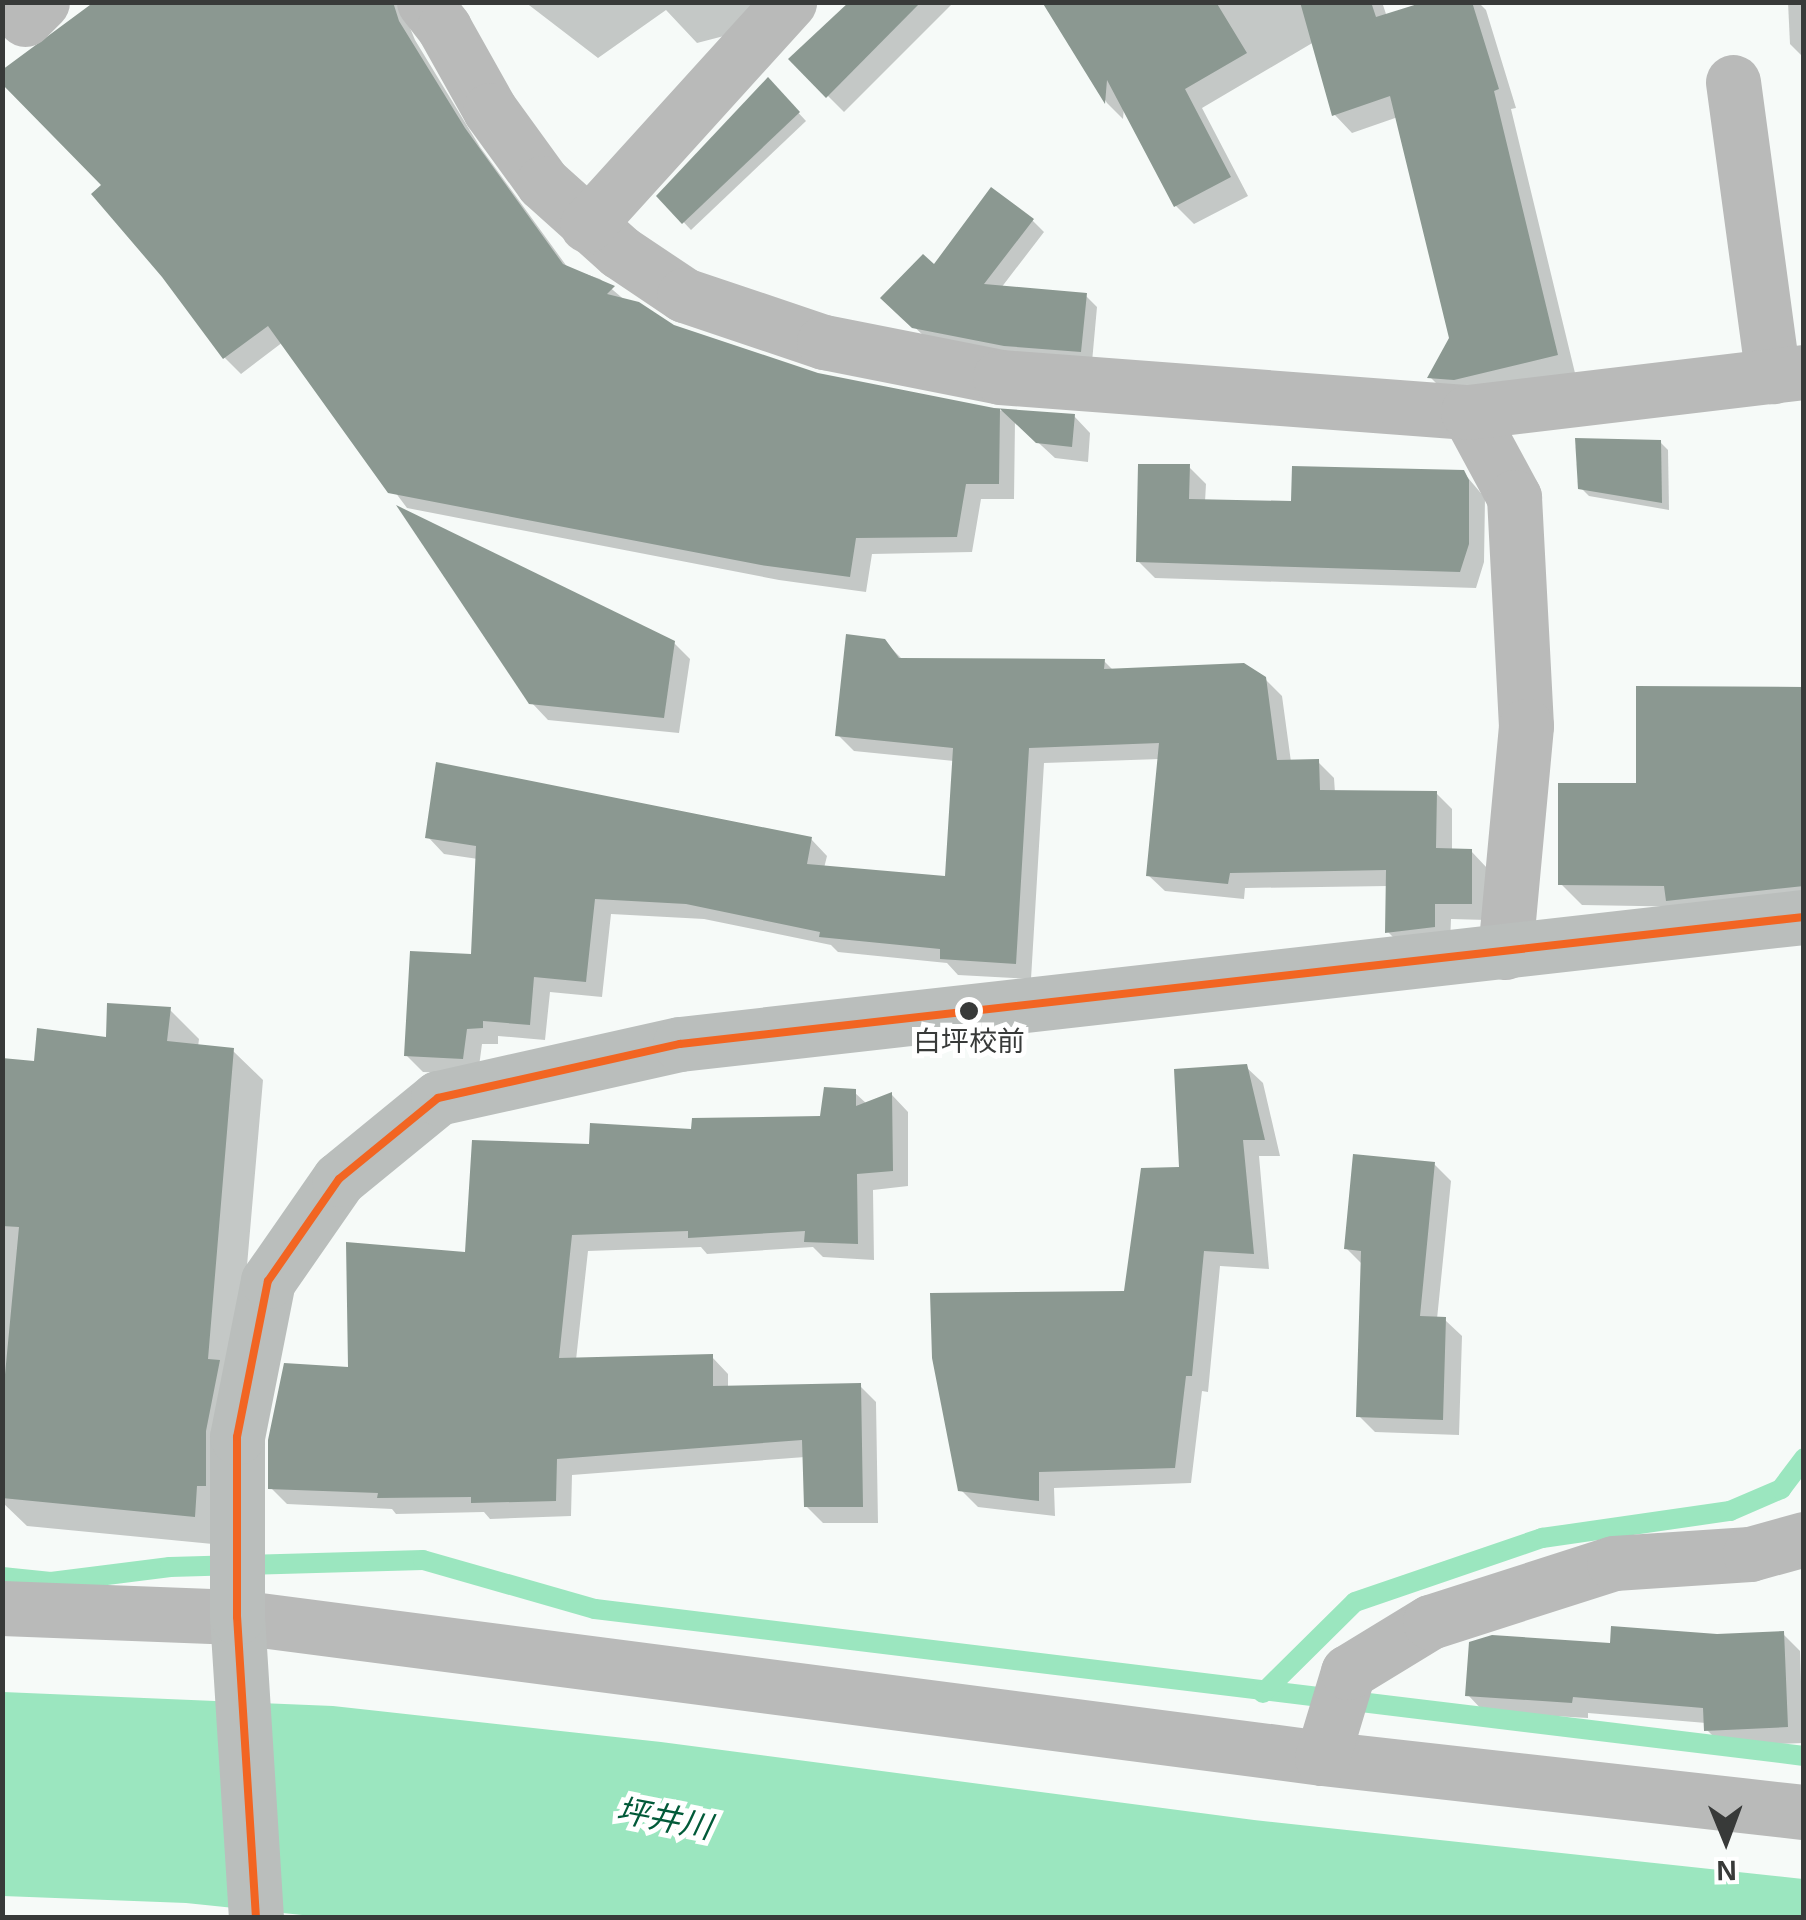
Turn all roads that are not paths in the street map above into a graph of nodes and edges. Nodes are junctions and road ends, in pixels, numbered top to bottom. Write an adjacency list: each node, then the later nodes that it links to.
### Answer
1 (424, 2): 4 (street)
2 (789, 2): 4 (street)
3 (1733, 82): 5 (street)
4 (587, 225): 6 (street)
5 (1788, 374): 6 (street)
6 (1468, 412): 8 (street)
7 (1804, 917): 8 (main road)
8 (1505, 952): 11 (main road)
9 (1804, 1538): 12 (street)
10 (2, 1608): 11 (street)
11 (239, 1638): 12 (street); 14 (main road)
12 (1322, 1758): 13 (street)
13 (1804, 1812)
14 (256, 1918)

